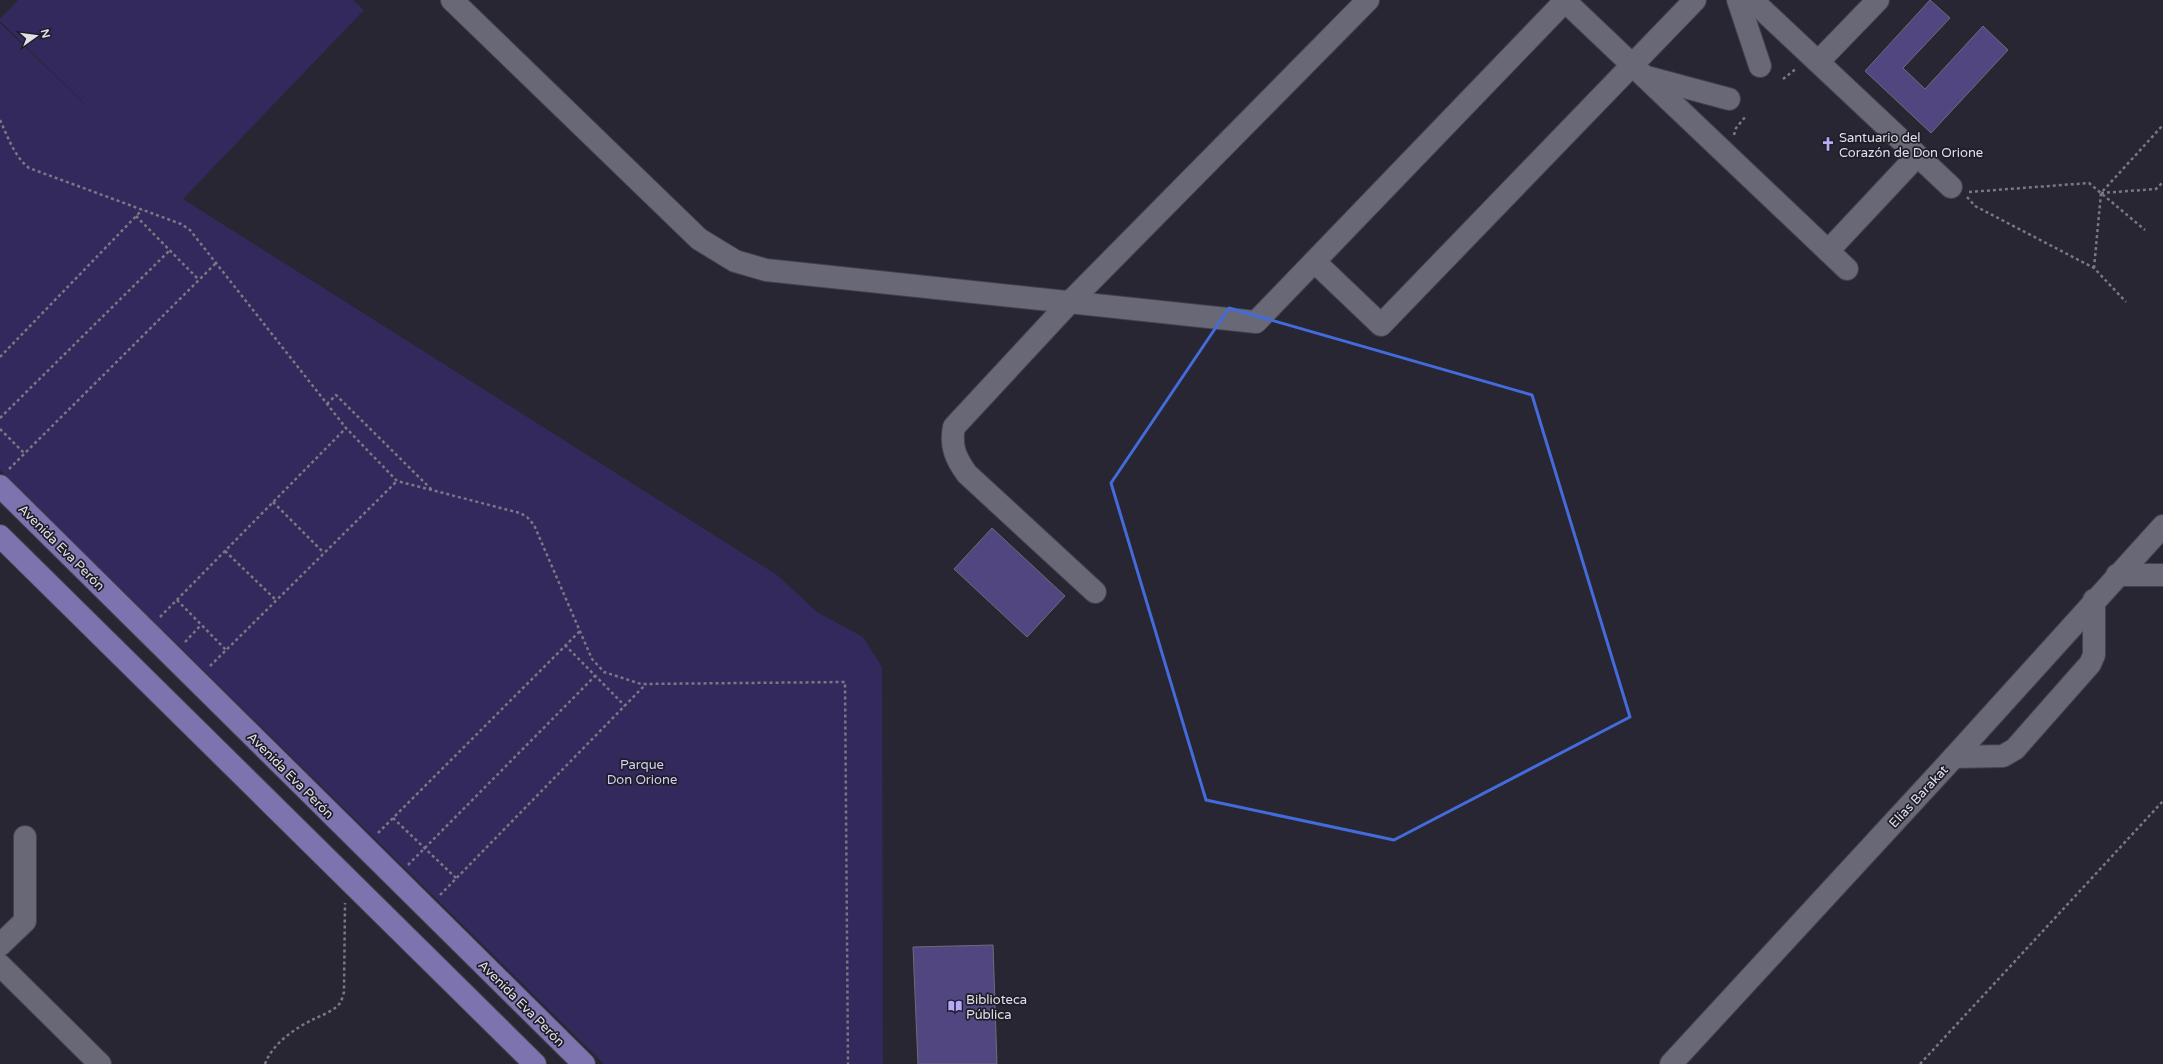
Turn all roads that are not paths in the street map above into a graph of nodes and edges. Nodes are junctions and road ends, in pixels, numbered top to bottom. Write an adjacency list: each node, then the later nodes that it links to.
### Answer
1 (452, 0): 17 (street)
2 (1368, 0): 17 (street)
3 (1566, 0): 10 (street); 15 (street)
4 (1695, 0): 10 (street)
5 (1738, 0): 9 (street)
6 (1752, 0): 8 (street)
7 (1878, 0): 8 (street)
8 (1818, 62): 12 (street)
9 (1760, 66)
10 (1638, 70): 11 (street); 14 (street); 15 (street)
11 (1729, 99)
12 (1917, 156): 13 (street); 14 (street)
13 (1951, 187)
14 (1828, 251): 16 (street)
15 (1315, 262): 17 (street)
16 (1847, 269)
17 (1070, 302): 24 (street)
18 (2, 480): 19 (main road, Avenida Eva Perón)
19 (35, 520): 21 (main road); 32 (main road, Avenida Eva Perón)
20 (2163, 526): 22 (street, Elías Barakat)
21 (6, 541): 31 (main road)
22 (2117, 575): 23 (street); 25 (street, Elías Barakat)
23 (2163, 575)
24 (1095, 592)
25 (2094, 600): 26 (street, Elías Barakat); 26 (street)
26 (1954, 757): 33 (street, Elías Barakat)
27 (26, 837): 28 (street)
28 (0, 945)
29 (0, 965): 30 (street)
30 (100, 1064)
31 (535, 1064)
32 (584, 1064)
33 (1671, 1064)

